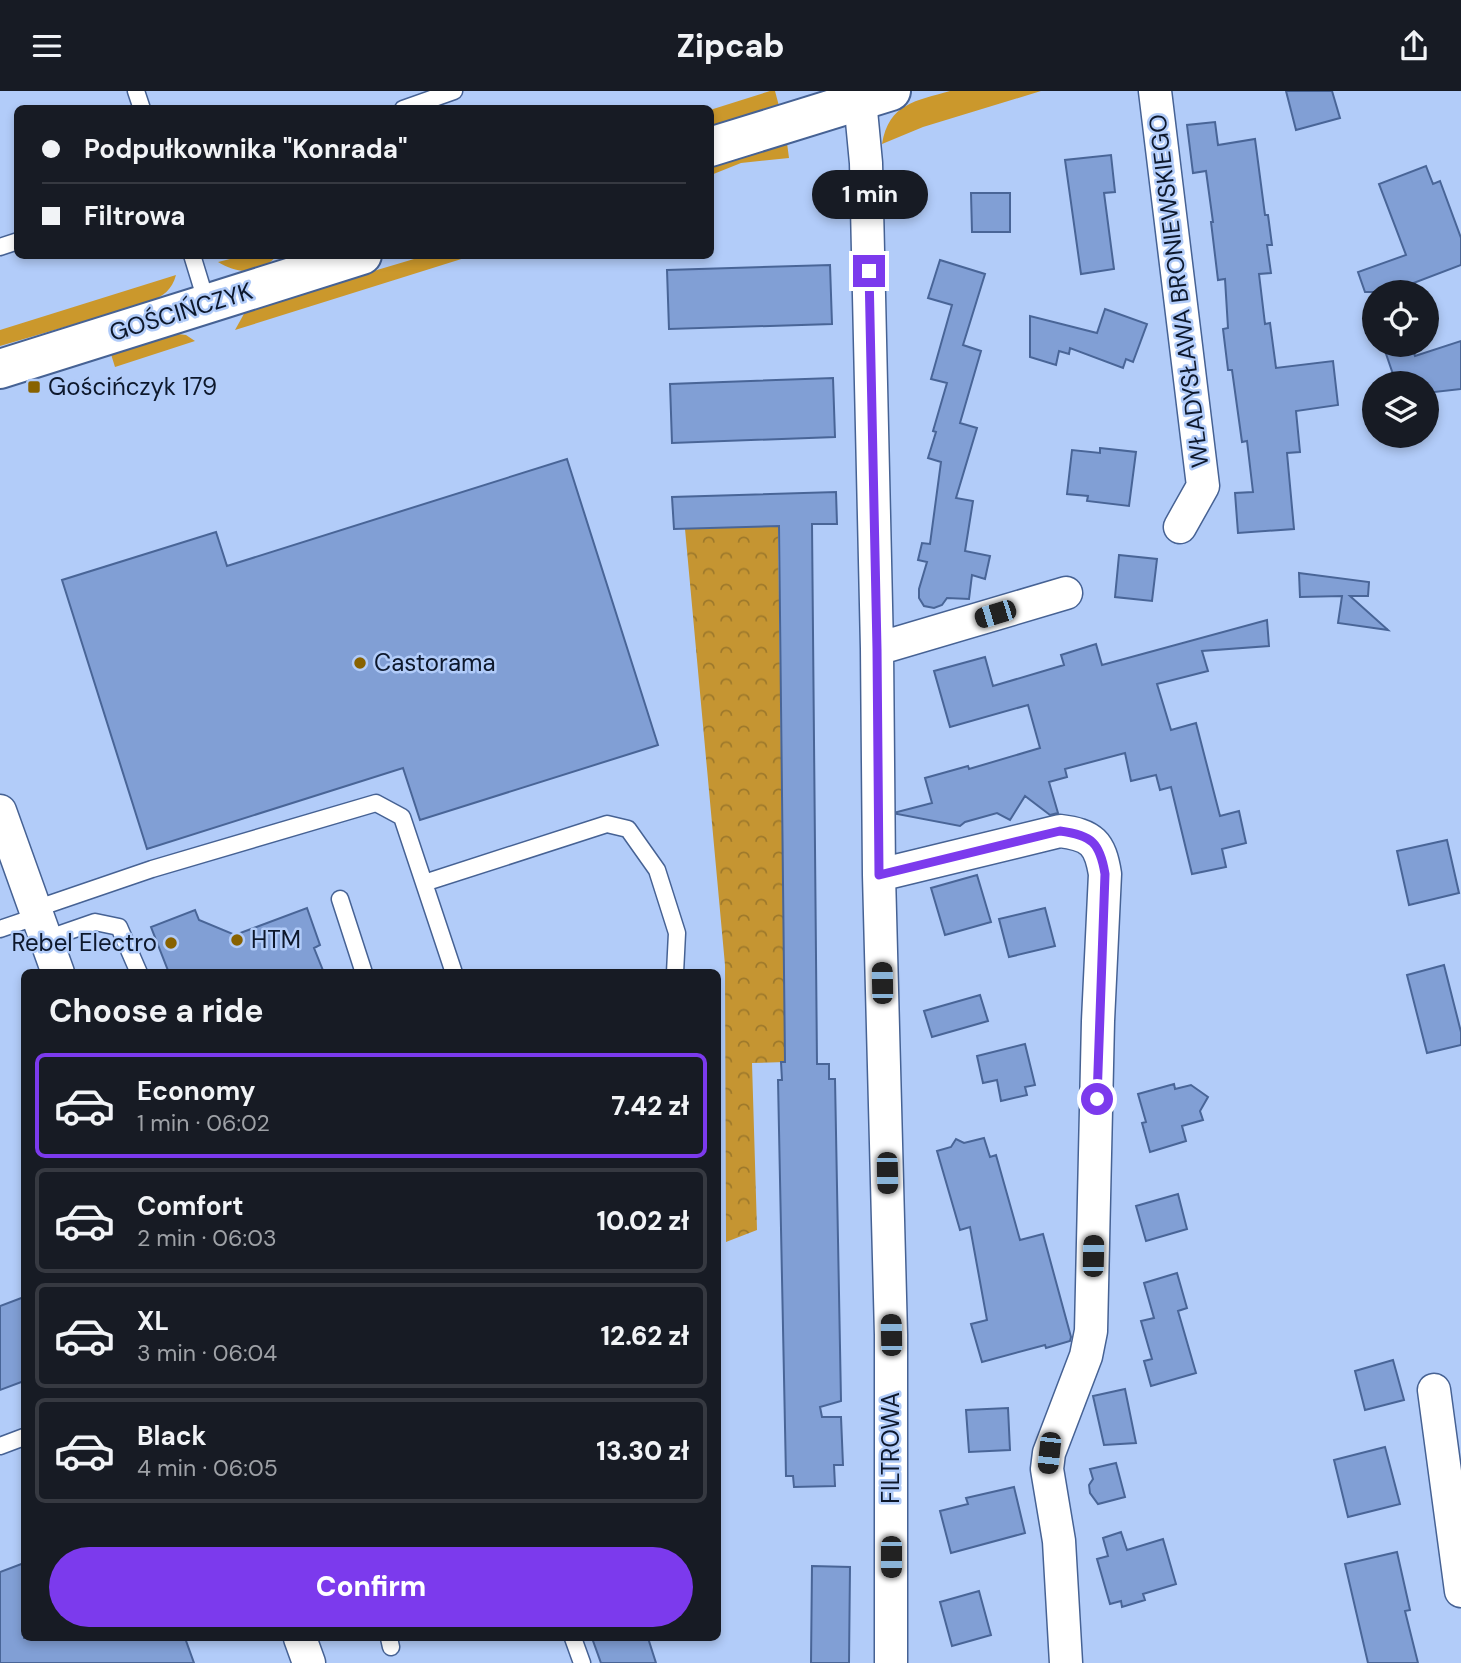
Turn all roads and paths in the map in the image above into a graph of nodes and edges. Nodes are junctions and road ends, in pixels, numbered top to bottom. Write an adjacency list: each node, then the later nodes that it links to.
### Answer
1 (454, 91): 4 (lane)
2 (1155, 91): 10 (street, WŁADYSŁAWA BRONIEWSKIEGO)
3 (876, 96): 5 (street); 12 (street, FILTROWA)
4 (414, 105)
5 (714, 146)
6 (193, 259): 8 (lane)
7 (349, 259): 8 (street, GOŚCIŃCZYK)
8 (207, 304): 9 (street, GOŚCIŃCZYK)
9 (0, 369)
10 (1180, 527)
11 (1066, 593): 12 (street)
12 (877, 649): 15 (street, FILTROWA)
13 (0, 811): 14 (street)
14 (6, 844): 18 (street)
15 (879, 875): 33 (street, FILTROWA); 34 (street)
16 (424, 883): 18 (lane); 23 (lane); 24 (lane)
17 (340, 899): 22 (lane)
18 (39, 921): 19 (lane); 20 (street); 21 (lane)
19 (0, 929)
20 (57, 969)
21 (137, 969)
22 (363, 969)
23 (453, 969)
24 (674, 969)
25 (1434, 1390): 28 (street)
26 (21, 1438): 27 (lane)
27 (0, 1446)
28 (1461, 1591)
29 (301, 1641): 31 (street)
30 (574, 1641): 32 (lane)
31 (309, 1663)
32 (582, 1663)
33 (891, 1663)
34 (1066, 1663)

